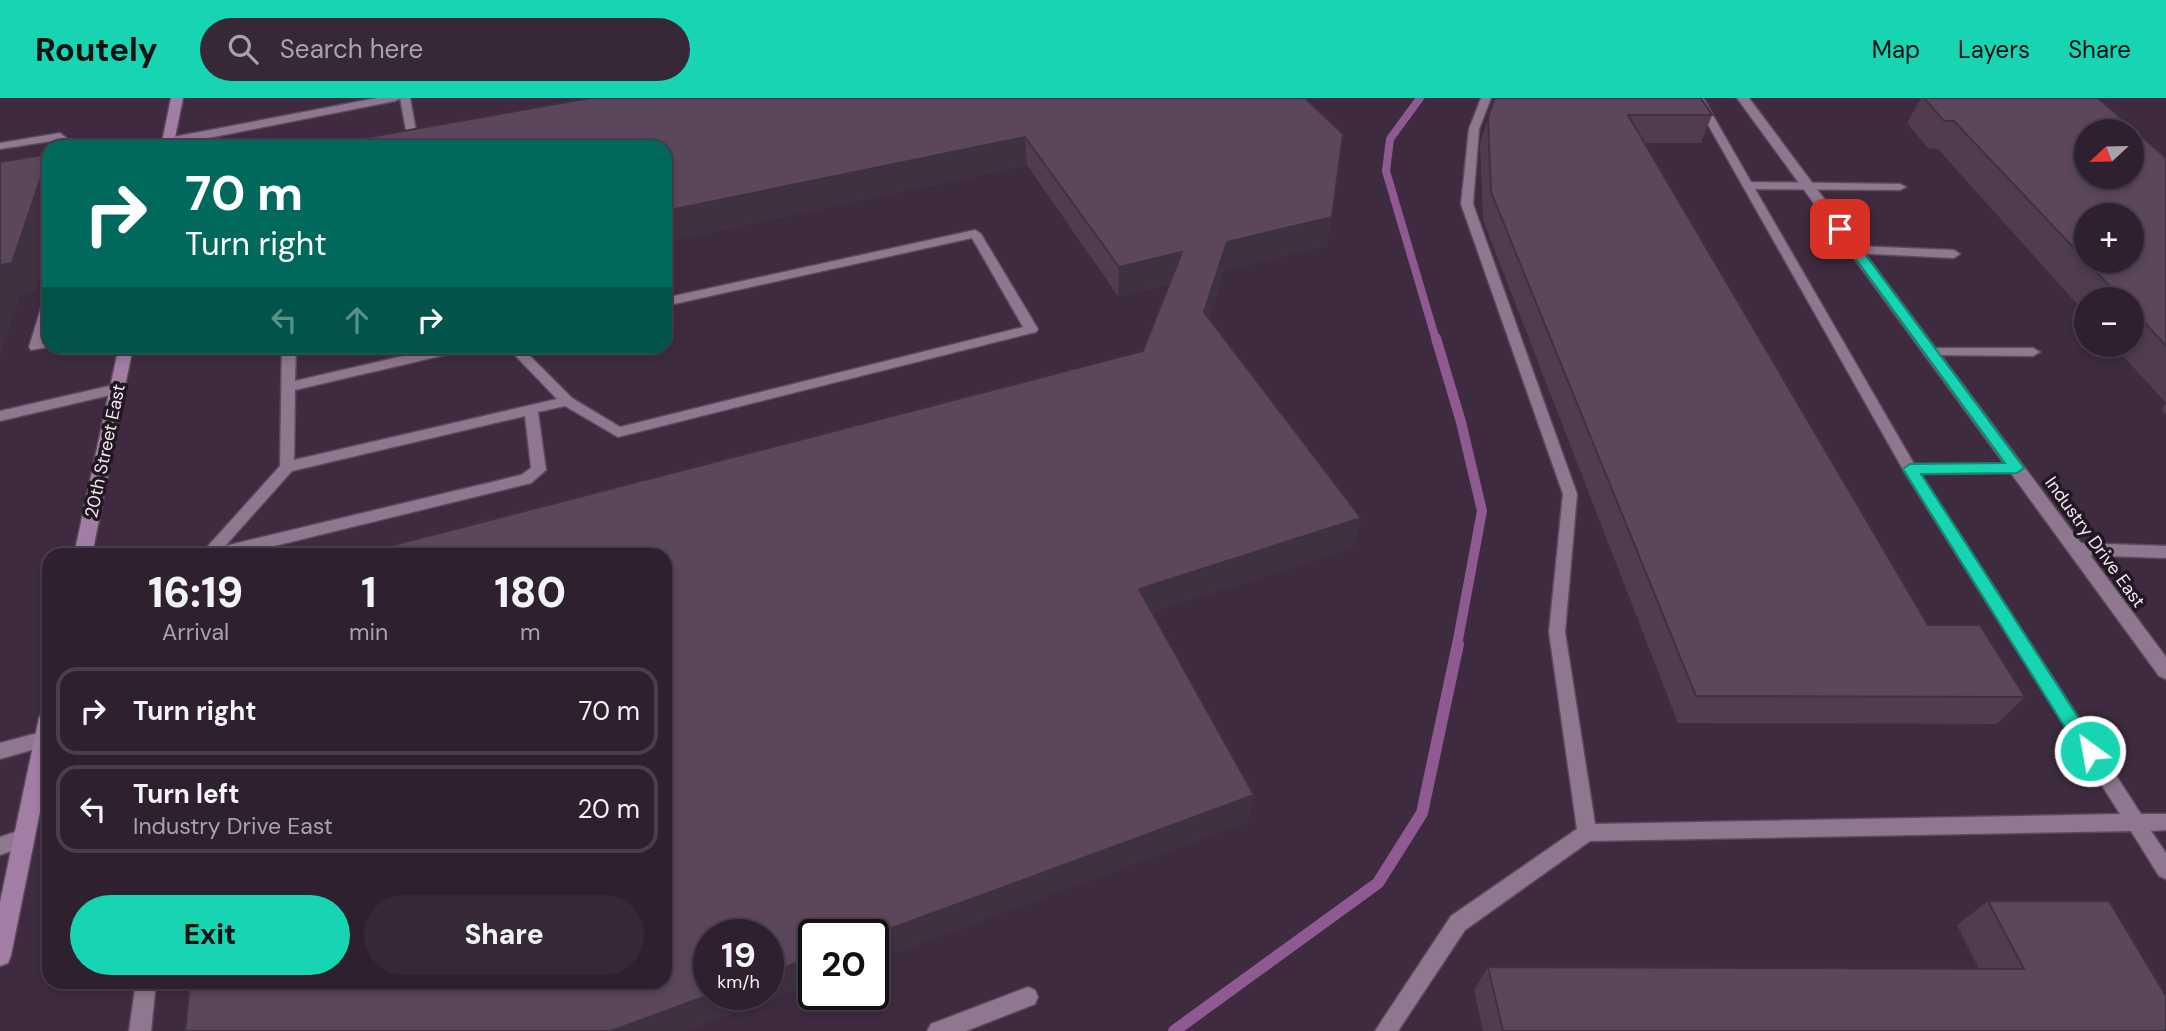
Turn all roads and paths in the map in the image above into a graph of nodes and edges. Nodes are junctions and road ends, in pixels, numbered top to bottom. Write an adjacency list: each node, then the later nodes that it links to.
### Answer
1 (177, 98): 8 (main road)
2 (395, 98): 9 (street)
3 (405, 98): 10 (lane)
4 (1486, 98): 45 (lane)
5 (1698, 98): 12 (lane)
6 (1743, 98): 13 (street, Industry Drive East)
7 (64, 140): 11 (lane)
8 (169, 140)
9 (192, 140)
10 (411, 140)
11 (0, 146)
12 (1747, 185): 13 (lane); 33 (lane)
13 (1807, 185): 14 (lane); 15 (street, Industry Drive East)
14 (1900, 187)
15 (1856, 250): 16 (lane); 20 (street, Industry Drive East)
16 (1954, 254)
17 (672, 300): 28 (lane)
18 (42, 326): 19 (lane)
19 (42, 346)
20 (1932, 352): 21 (lane); 32 (street, Industry Drive East)
21 (2033, 352)
22 (125, 354): 27 (main road, 20th Street East)
23 (289, 354): 26 (lane)
24 (431, 354): 26 (lane)
25 (520, 354): 28 (lane)
26 (289, 387): 31 (lane)
27 (118, 389): 30 (lane); 34 (main road, 20th Street East)
28 (566, 401): 29 (lane)
29 (531, 409): 31 (lane); 36 (lane)
30 (0, 416)
31 (287, 467): 35 (lane)
32 (2017, 468): 33 (lane); 37 (street, Industry Drive East)
33 (1910, 469): 43 (lane)
34 (84, 548)
35 (217, 548)
36 (240, 548)
37 (2077, 550): 38 (lane); 39 (street, Industry Drive East)
38 (2166, 552)
39 (2166, 671)
40 (42, 730): 41 (lane)
41 (0, 751)
42 (42, 752): 46 (main road)
43 (2135, 821): 44 (lane); 45 (lane); 48 (lane)
44 (2166, 822)
45 (1587, 833): 54 (lane)
46 (24, 838): 47 (lane); 49 (main road)
47 (0, 846)
48 (2166, 870)
49 (0, 955)
50 (145, 989): 52 (lane)
51 (1028, 997): 53 (lane)
52 (140, 1031)
53 (938, 1031)
54 (1386, 1031)

